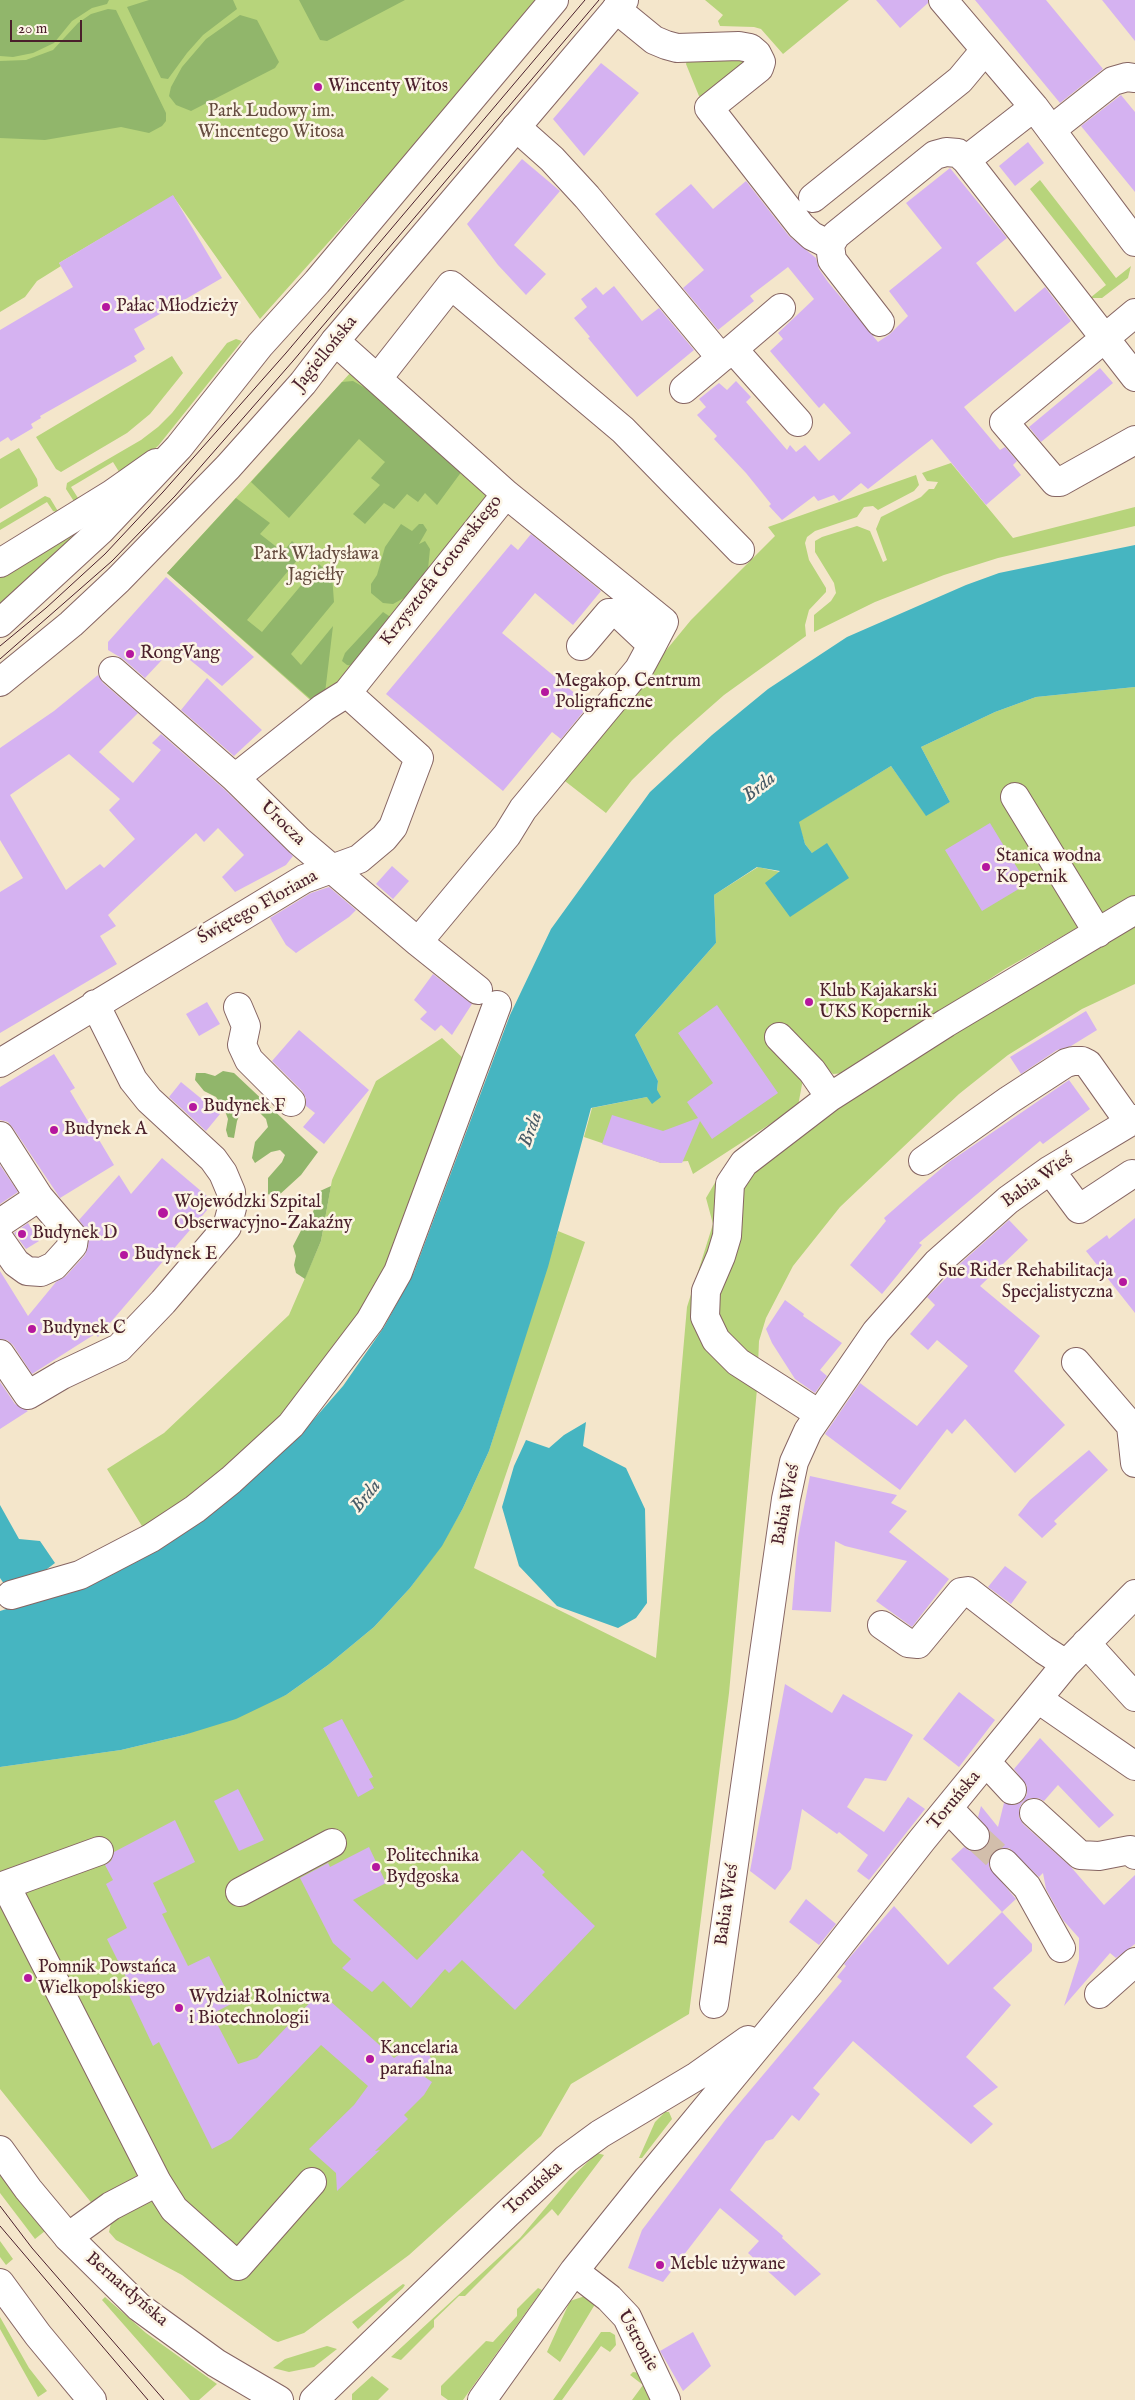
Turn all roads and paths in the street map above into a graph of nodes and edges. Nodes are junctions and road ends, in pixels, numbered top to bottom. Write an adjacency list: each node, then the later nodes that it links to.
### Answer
1 (554, 0): 24 (street)
2 (943, 0): 4 (street)
3 (620, 4): 7 (street, Jagiellońska); 12 (street)
4 (985, 50): 6 (street); 10 (street)
5 (1135, 78): 8 (street)
6 (1034, 107): 8 (street); 9 (street)
7 (516, 127): 17 (street, Jagiellońska); 18 (street)
8 (1051, 130): 11 (street)
9 (966, 160): 12 (street); 16 (street)
10 (813, 198)
11 (1135, 242)
12 (830, 246): 15 (street)
13 (781, 308): 18 (street)
14 (1135, 314): 16 (street)
15 (880, 322)
16 (1104, 338): 20 (street); 23 (street)
17 (335, 342): 19 (street, Krzysztofa Gotowskiego); 32 (street, Jagiellońska)
18 (727, 353): 21 (street); 22 (street)
19 (378, 378): 25 (street, Krzysztofa Gotowskiego); 26 (street)
20 (1135, 378)
21 (684, 390)
22 (798, 422)
23 (1135, 440)
24 (179, 447): 27 (street); 28 (street)
25 (506, 494): 29 (street); 33 (street, Krzysztofa Gotowskiego)
26 (740, 550)
27 (0, 562)
28 (0, 622)
29 (652, 645): 30 (street); 39 (street)
30 (581, 646)
31 (113, 671): 34 (street, Urocza)
32 (0, 682)
33 (347, 693): 34 (street, Krzysztofa Gotowskiego); 36 (street, Świętego Floriana)
34 (235, 778): 36 (street, Urocza)
35 (1015, 797): 38 (street)
36 (331, 868): 39 (street, Urocza); 40 (street, Świętego Floriana)
37 (1135, 910): 38 (street)
38 (1098, 933): 44 (street)
39 (418, 942): 60 (street, Urocza)
40 (95, 1004): 43 (street, Świętego Floriana); 54 (street)
41 (238, 1007): 45 (street)
42 (779, 1037): 44 (street)
43 (0, 1062)
44 (830, 1097): 56 (street)
45 (291, 1102)
46 (1132, 1121): 48 (street); 49 (street, Babia Wieś)
47 (0, 1136): 51 (street)
48 (923, 1161)
49 (1050, 1170): 50 (street); 56 (street, Babia Wieś)
50 (1132, 1174)
51 (39, 1196): 52 (street); 53 (street)
52 (0, 1223)
53 (0, 1240)
54 (0, 1354)
55 (1076, 1362): 57 (street)
56 (819, 1414): 81 (street, Babia Wieś)
57 (1133, 1425): 58 (street)
58 (1135, 1463)
59 (1135, 1594): 62 (street, Toruńska)
60 (11, 1595)
61 (882, 1625): 63 (street)
62 (1086, 1643): 63 (street, Toruńska); 64 (street)
63 (1066, 1664): 65 (street, Toruńska)
64 (1135, 1697)
65 (1038, 1699): 66 (street, Toruńska); 67 (street)
66 (987, 1763): 68 (street); 69 (street, Toruńska)
67 (1135, 1766)
68 (1012, 1790)
69 (949, 1808): 71 (street); 82 (street, Toruńska)
70 (1034, 1813): 74 (street)
71 (975, 1836)
72 (332, 1843): 77 (street)
73 (99, 1850): 76 (street)
74 (1135, 1855)
75 (1004, 1863): 78 (street)
76 (3, 1887): 84 (street)
77 (240, 1892)
78 (1061, 1948)
79 (1135, 1962): 80 (street)
80 (1099, 1994)
81 (714, 2004)
82 (783, 2013): 87 (street, Toruńska); 91 (street, Toruńska)
83 (0, 2150): 86 (street, Bernardyńska)
84 (157, 2182): 85 (street); 86 (street)
85 (312, 2182)
86 (68, 2238): 90 (street, Bernardyńska)
87 (574, 2271): 92 (street, Toruńska); 93 (street, Ustronie)
88 (0, 2283): 89 (street)
89 (92, 2400)
90 (279, 2400)
91 (314, 2400)
92 (482, 2400)
93 (666, 2400)

